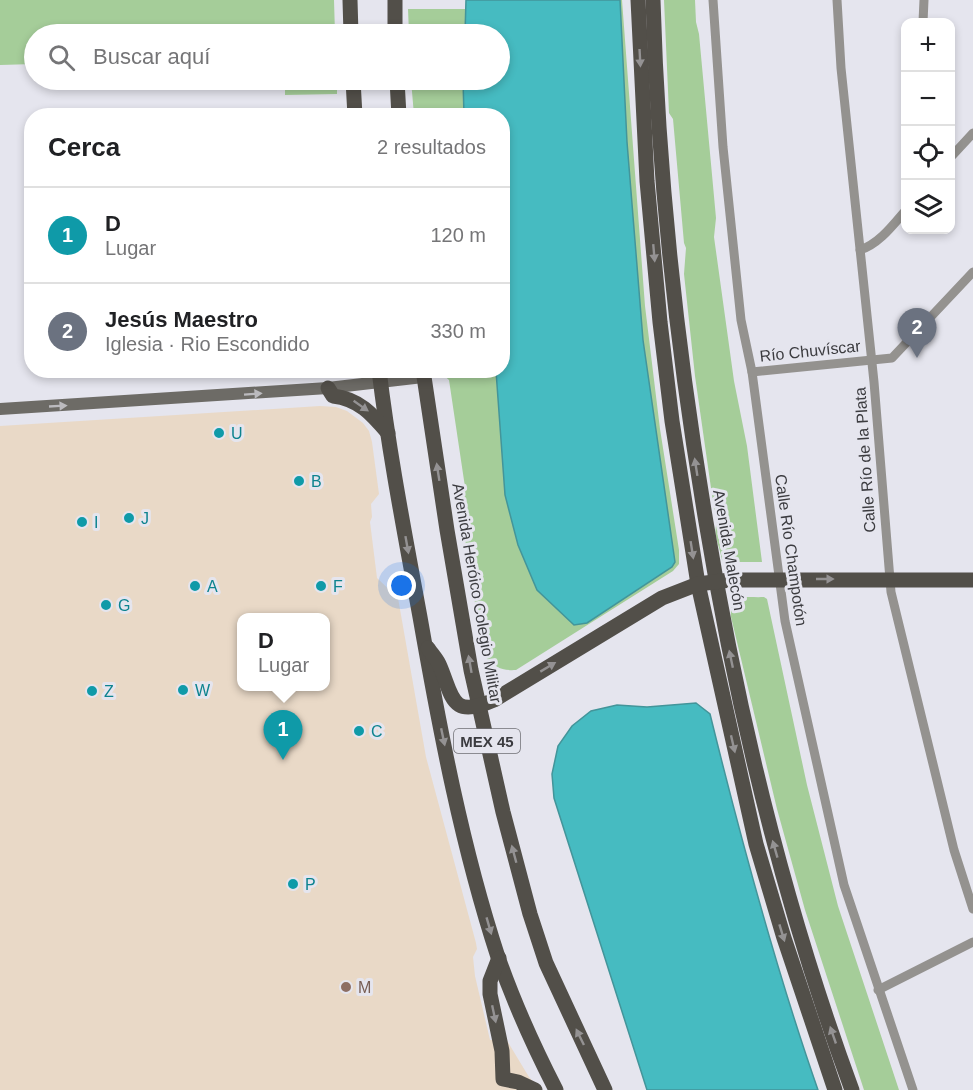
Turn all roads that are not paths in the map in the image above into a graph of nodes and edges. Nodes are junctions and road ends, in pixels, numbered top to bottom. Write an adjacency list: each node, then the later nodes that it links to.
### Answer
1 (350, 0): 9 (main road)
2 (395, 0): 10 (main road)
3 (638, 0): 32 (main road, one-way to 32)
4 (653, 0): 31 (main road, Avenida Malecón, one-way to 4)
5 (712, 0): 21 (street, Calle Río Champotón)
6 (837, 0): 18 (street, Calle Río de la Plata)
7 (924, 0): 8 (street)
8 (923, 18)
9 (351, 24)
10 (395, 24)
11 (354, 90): 13 (main road)
12 (398, 90): 14 (main road)
13 (355, 108)
14 (399, 108)
15 (973, 133): 16 (street)
16 (955, 153)
17 (901, 216): 18 (street)
18 (860, 250): 20 (street, Calle Río de la Plata)
19 (973, 273): 20 (street, Río Chuvíscar)
20 (872, 360): 21 (street, Río Chuvíscar); 29 (street, Calle Río de la Plata)
21 (752, 372): 28 (street, Calle Río Champotón)
22 (374, 378): 25 (main road)
23 (379, 378): 27 (main road, MEX 45)
24 (424, 378): 34 (main road, Avenida Heróico Colegio Militar / MEX 45, one-way to 24)
25 (328, 388): 26 (main road, one-way to 25); 27 (main road, one-way to 27)
26 (0, 409)
27 (388, 435): 33 (main road, MEX 45, one-way to 33)
28 (779, 579): 29 (main road, one-way to 29); 31 (main road); 38 (street, Calle Río Champotón)
29 (889, 579): 30 (main road); 35 (street, Calle Río de la Plata)
30 (973, 580)
31 (715, 581): 32 (main road); 43 (main road, Avenida Malecón, one-way to 31)
32 (698, 584): 34 (main road, one-way to 32); 42 (main road, one-way to 42)
33 (424, 643): 34 (main road); 37 (main road, MEX 45, one-way to 37)
34 (478, 706): 41 (main road, Avenida Heróico Colegio Militar / MEX 45, one-way to 34)
35 (973, 909)
36 (973, 942): 38 (street)
37 (499, 958): 39 (main road, one-way to 39); 40 (main road, MEX 45)
38 (878, 990): 44 (street, Calle Río Champotón)
39 (536, 1090)
40 (556, 1090)
41 (605, 1090)
42 (835, 1090)
43 (852, 1090)
44 (913, 1090)

